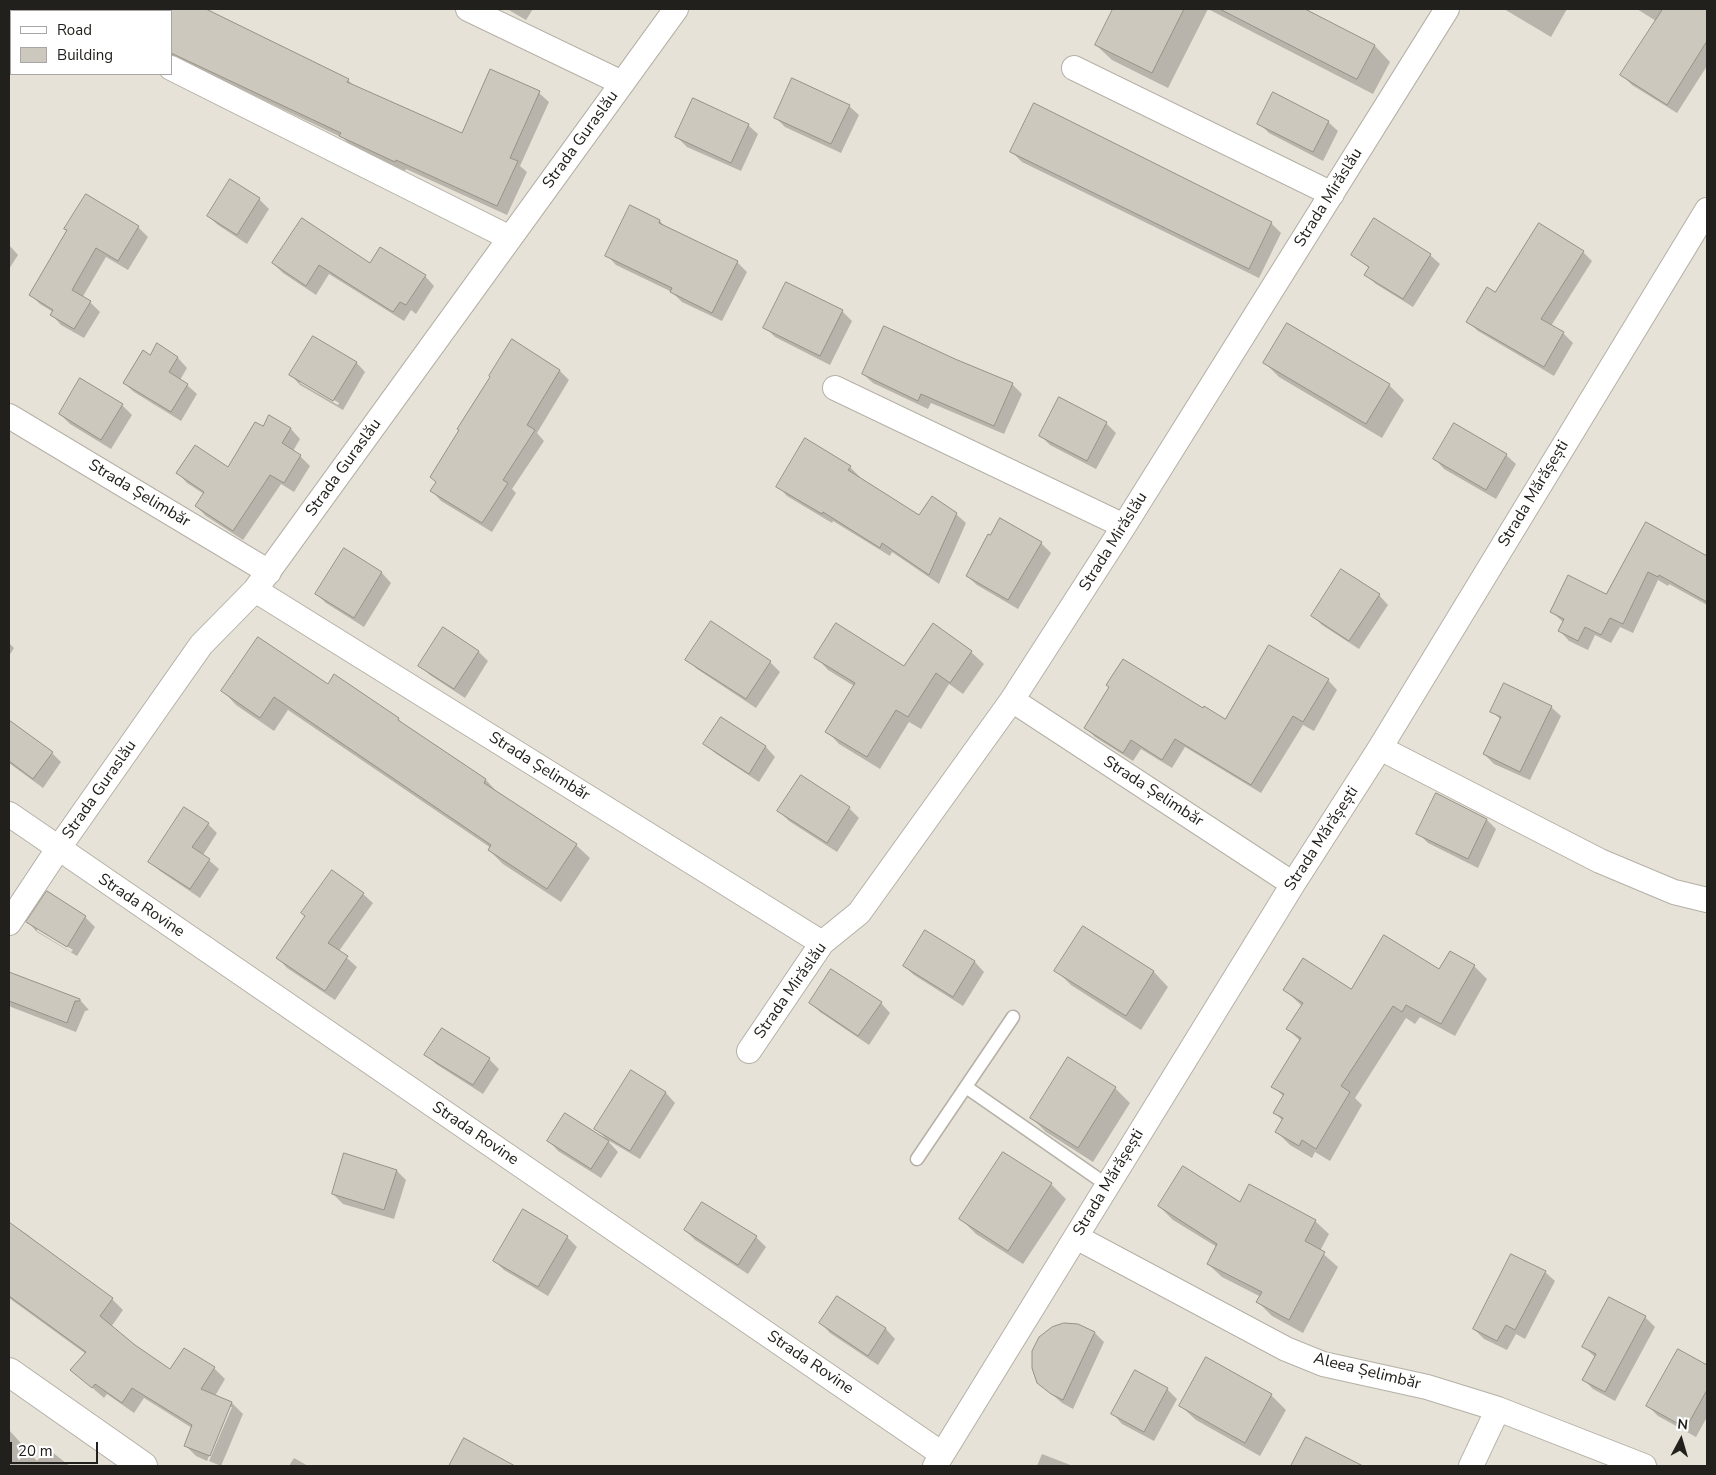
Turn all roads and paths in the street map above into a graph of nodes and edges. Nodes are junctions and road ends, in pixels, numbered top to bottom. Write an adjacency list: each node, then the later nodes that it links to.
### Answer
1 (468, 9): 6 (street)
2 (676, 9): 6 (street, Strada Guraslău)
3 (1447, 9): 7 (street, Strada Mirăslău)
4 (1074, 68): 7 (street)
5 (172, 69): 9 (street)
6 (622, 83): 9 (street, Strada Guraslău)
7 (1332, 194): 12 (street, Strada Mirăslău)
8 (1707, 210): 15 (street, Strada Mărășești)
9 (510, 238): 13 (street, Strada Guraslău)
10 (835, 388): 12 (street)
11 (9, 416): 13 (street, Strada Șelimbăr)
12 (1124, 526): 14 (street, Strada Mirăslău)
13 (262, 581): 17 (street, Strada Guraslău); 21 (street, Strada Șelimbăr)
14 (1012, 700): 18 (street, Strada Șelimbăr); 21 (street, Strada Mirăslău)
15 (1380, 748): 18 (street, Strada Mărășești); 19 (street)
16 (9, 814): 17 (street, Strada Rovine)
17 (58, 849): 20 (street, Strada Guraslău); 30 (street, Strada Rovine)
18 (1293, 884): 26 (street, Strada Mărășești)
19 (1707, 900)
20 (9, 923)
21 (822, 943): 23 (street, Strada Mirăslău)
22 (1013, 1017): 24 (lane)
23 (749, 1051)
24 (966, 1086): 25 (lane); 26 (lane)
25 (917, 1159)
26 (1107, 1185): 27 (street, Strada Mărășești)
27 (1076, 1237): 29 (street, Aleea Șelimbăr); 30 (street, Strada Mărășești)
28 (9, 1372): 31 (main road)
29 (1498, 1408): 32 (street); 33 (street, Aleea Șelimbăr)
30 (939, 1460)
31 (143, 1466)
32 (1471, 1466)
33 (1644, 1466)

